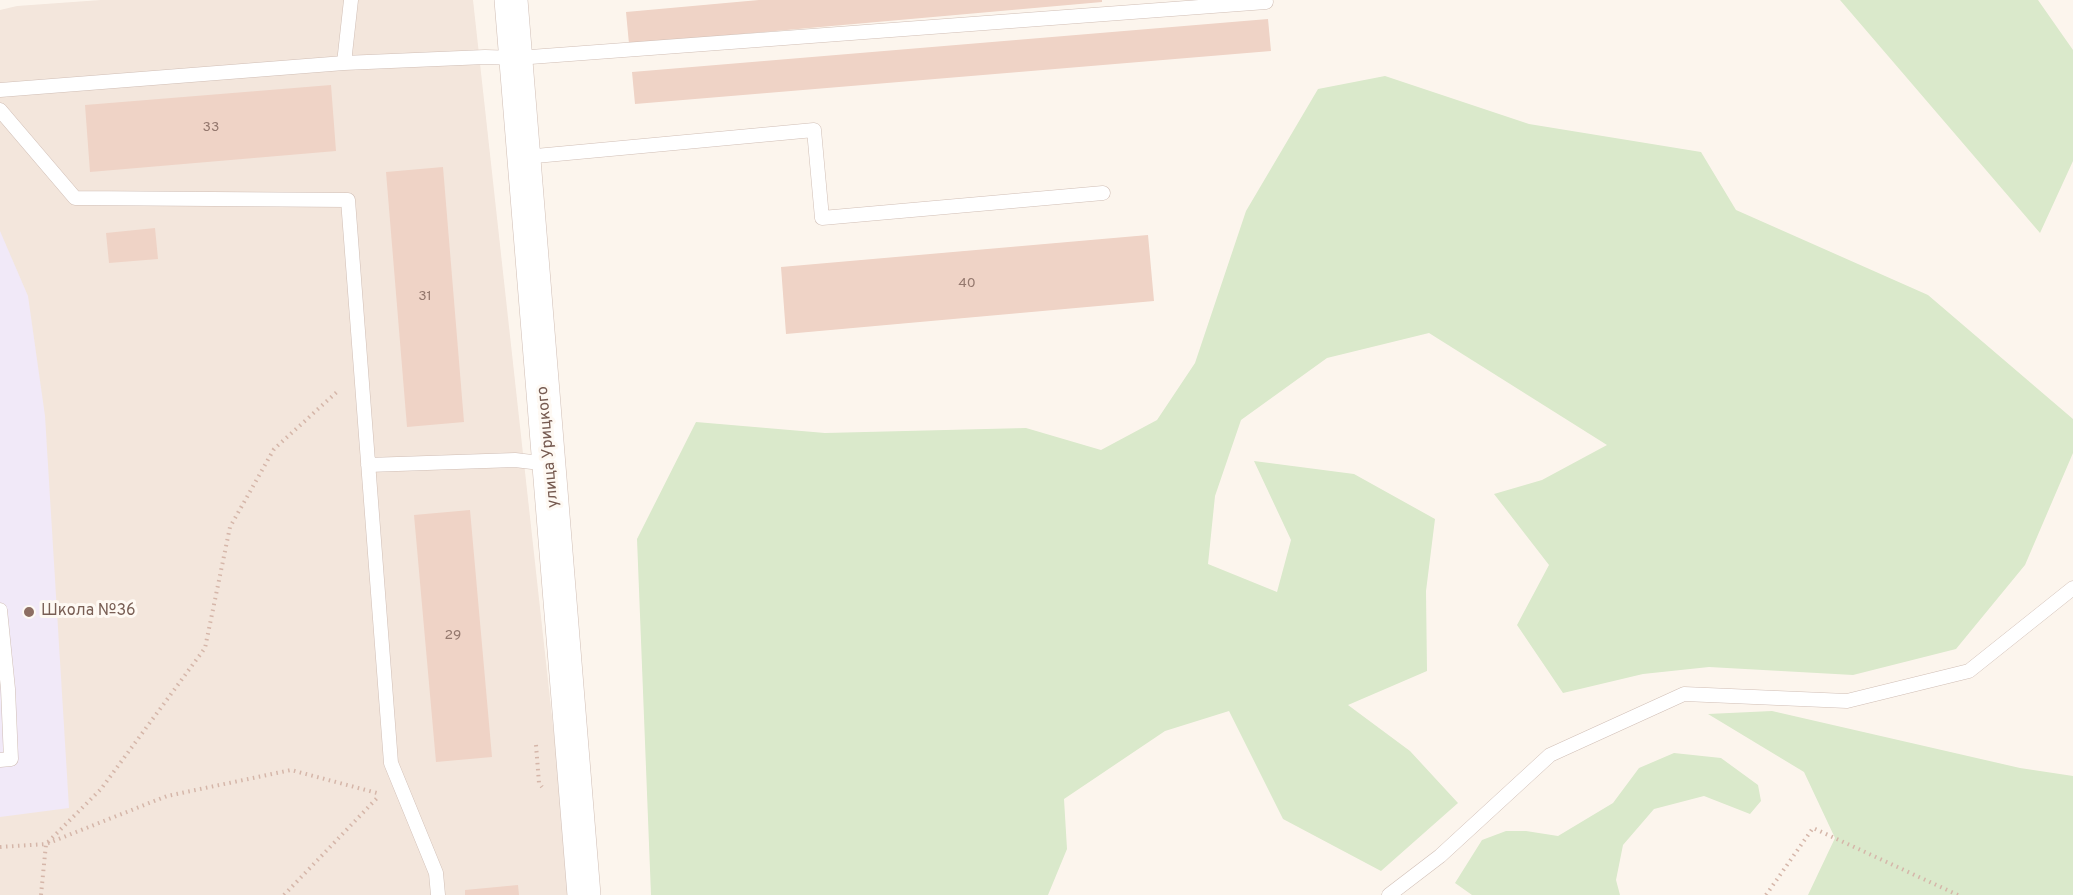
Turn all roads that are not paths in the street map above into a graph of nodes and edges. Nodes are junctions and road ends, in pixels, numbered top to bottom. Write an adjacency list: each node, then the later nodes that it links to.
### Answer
1 (351, 0): 5 (lane)
2 (511, 0): 4 (street, улица Урицкого)
3 (1266, 2): 4 (lane)
4 (517, 58): 5 (lane); 8 (street, улица Урицкого)
5 (344, 63): 6 (lane)
6 (0, 90)
7 (0, 110): 10 (lane)
8 (525, 157): 9 (lane); 11 (street, улица Урицкого)
9 (1103, 193)
10 (368, 465): 11 (lane); 15 (lane)
11 (550, 465): 16 (street, улица Урицкого)
12 (2073, 588): 17 (lane)
13 (0, 610): 14 (lane)
14 (0, 760)
15 (438, 895)
16 (584, 895)
17 (1389, 895)

